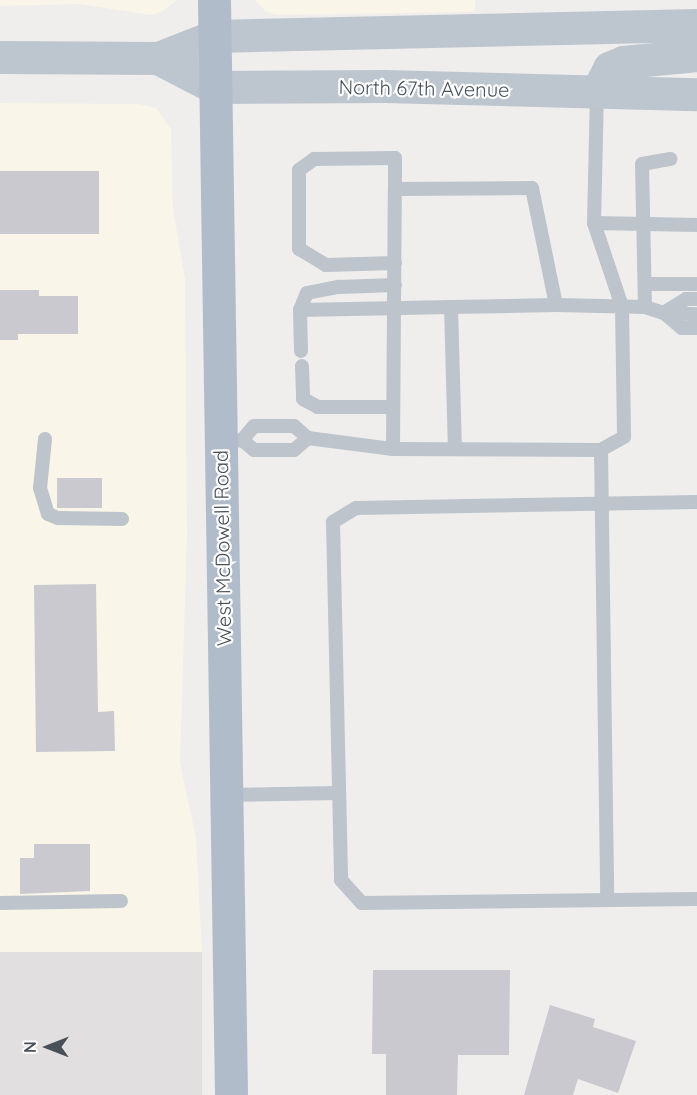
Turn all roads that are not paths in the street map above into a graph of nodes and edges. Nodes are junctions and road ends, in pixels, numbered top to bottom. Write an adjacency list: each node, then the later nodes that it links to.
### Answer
1 (214, 0): 3 (main road, West McDowell Road)
2 (697, 25): 3 (main road, North 67th Avenue)
3 (214, 36): 6 (main road, North 67th Avenue); 7 (main road, West McDowell Road)
4 (697, 55): 8 (main road)
5 (0, 57): 6 (main road, North 67th Avenue)
6 (158, 58): 7 (main road, North 67th Avenue)
7 (214, 87): 8 (main road, North 67th Avenue); 34 (main road, West McDowell Road)
8 (597, 92): 9 (main road, North 67th Avenue); 12 (lane)
9 (697, 94)
10 (671, 159): 13 (lane)
11 (395, 189): 15 (lane); 15 (lane); 20 (lane)
12 (594, 223): 13 (lane); 21 (lane)
13 (644, 224): 14 (lane); 16 (lane)
14 (697, 225)
15 (395, 263): 18 (lane)
16 (645, 284): 17 (lane); 23 (lane)
17 (697, 284)
18 (395, 285): 24 (lane); 25 (lane)
19 (697, 299): 26 (lane)
20 (556, 305): 21 (lane); 22 (lane)
21 (622, 306): 23 (lane); 37 (lane)
22 (451, 307): 24 (lane); 36 (lane)
23 (645, 307): 26 (lane)
24 (394, 308): 25 (lane); 31 (lane)
25 (300, 310): 29 (lane)
26 (664, 313): 27 (lane); 28 (lane)
27 (697, 314)
28 (697, 328)
29 (302, 351)
30 (302, 366): 31 (lane)
31 (393, 407): 35 (lane)
32 (308, 438): 34 (lane); 34 (lane); 35 (lane)
33 (45, 439): 40 (lane)
34 (231, 441): 42 (main road, West McDowell Road)
35 (393, 449): 36 (lane)
36 (455, 449): 37 (lane)
37 (601, 450): 39 (lane)
38 (697, 502): 39 (lane)
39 (604, 504): 41 (lane); 44 (lane)
40 (122, 519)
41 (337, 793): 42 (lane); 44 (lane)
42 (226, 795): 47 (main road, West McDowell Road)
43 (697, 898): 44 (lane)
44 (607, 900)
45 (121, 901): 46 (lane)
46 (0, 903)
47 (231, 1095)

